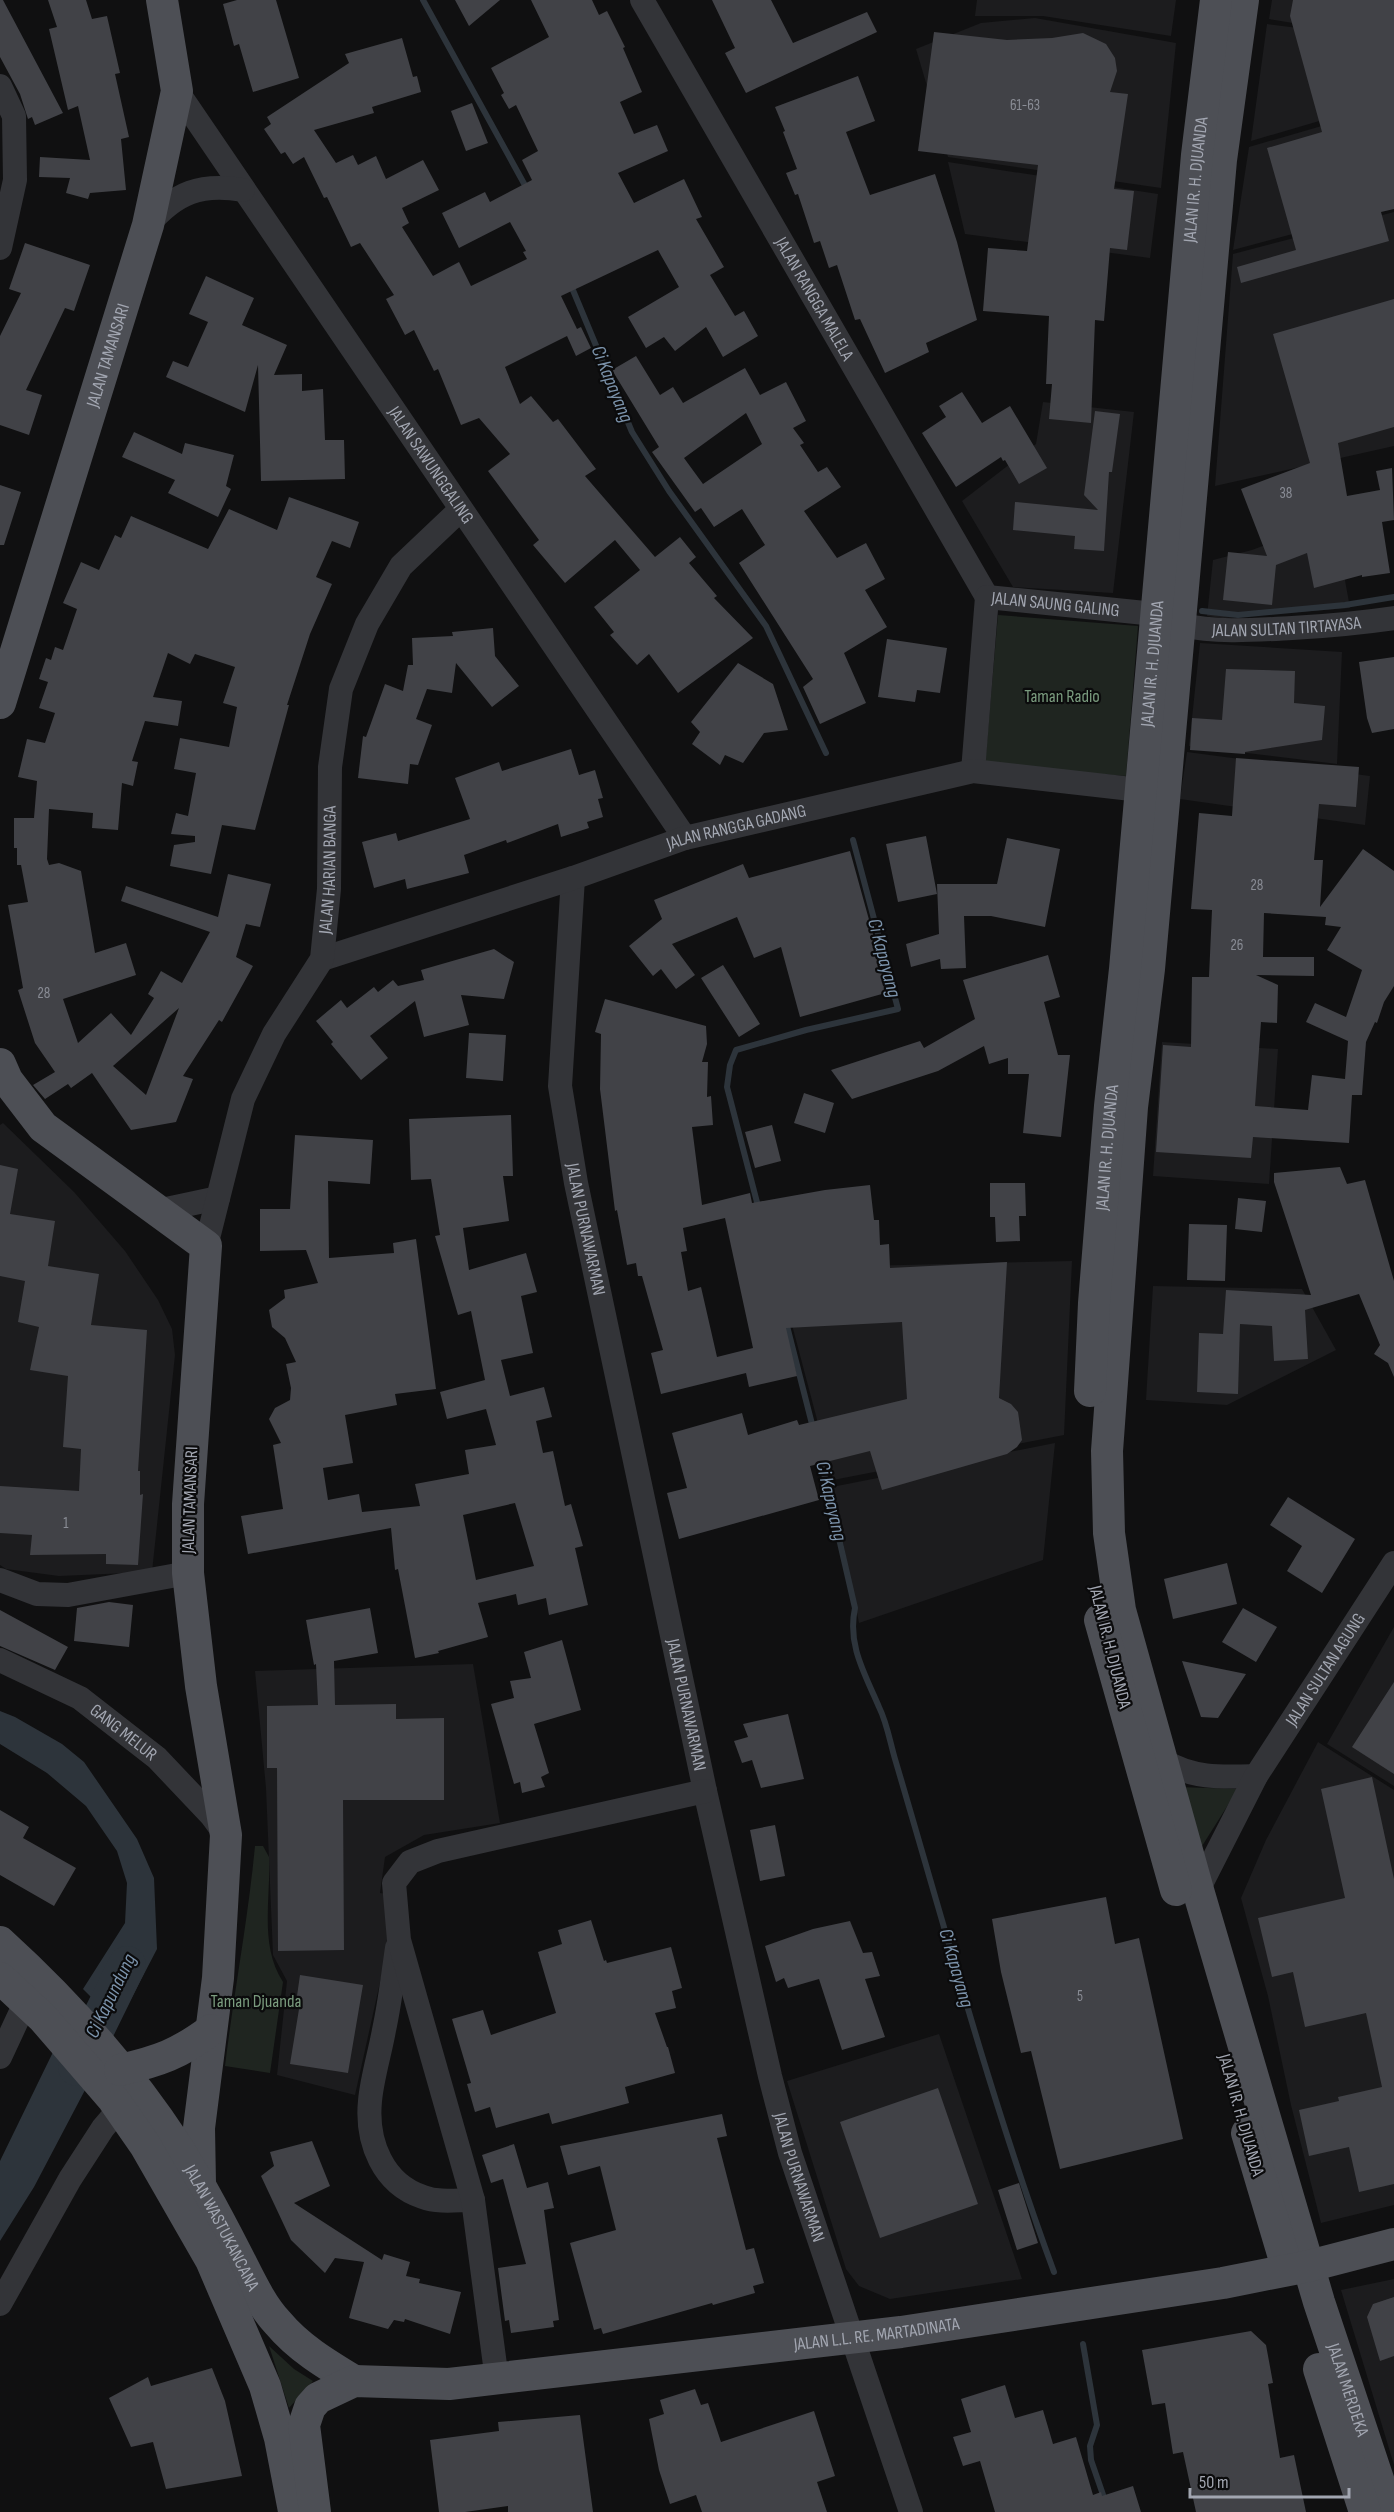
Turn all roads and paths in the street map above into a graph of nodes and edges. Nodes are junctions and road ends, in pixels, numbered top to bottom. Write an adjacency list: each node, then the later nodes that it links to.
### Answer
1 (162, 0): 6 (main road, JALAN TAMANSARI)
2 (642, 0): 11 (street, JALAN RANGGA MALELA)
3 (1216, 0): 13 (main road, JALAN IR. H. DJUANDA)
4 (1243, 0): 13 (main road, JALAN IR. H. DJUANDA)
5 (0, 86): 9 (street)
6 (177, 91): 7 (street, JALAN SAWUNGGALING); 8 (main road, JALAN TAMANSARI)
7 (243, 190): 8 (street); 10 (street, JALAN SAWUNGGALING)
8 (148, 225): 14 (main road, JALAN TAMANSARI)
9 (0, 248)
10 (460, 510): 17 (street, JALAN SAWUNGGALING); 19 (street, JALAN HARIAN BANGA)
11 (987, 597): 13 (street, JALAN SAUNG GALING); 15 (street, JALAN SAUNG GALING)
12 (1394, 618): 13 (street, JALAN SULTAN TIRTAYASA)
13 (1168, 619): 16 (main road, JALAN IR. H. DJUANDA)
14 (1, 694)
15 (973, 771): 16 (street, JALAN RANGGA GADANG); 17 (street, JALAN RANGGA GADANG)
16 (1152, 791): 24 (main road, JALAN IR. H. DJUANDA)
17 (685, 838): 18 (street, JALAN RANGGA GADANG)
18 (573, 878): 19 (street, JALAN RANGGA GADANG); 31 (street, JALAN PURNAWARMAN)
19 (322, 959): 21 (street, JALAN HARIAN BANGA)
20 (2, 1076): 22 (main road)
21 (218, 1198): 22 (street); 23 (street, JALAN HARIAN BANGA)
22 (157, 1211): 23 (main road)
23 (206, 1246): 26 (main road, JALAN TAMANSARI)
24 (1098, 1534): 29 (main road, JALAN IR. H. DJUANDA); 45 (main road, JALAN IR. H. DJUANDA)
25 (1394, 1563): 30 (street, JALAN SULTAN AGUNG)
26 (188, 1573): 27 (street); 32 (main road, JALAN TAMANSARI)
27 (0, 1580)
28 (0, 1660): 32 (street, GANG MELUR)
29 (1164, 1761): 30 (street); 33 (main road, JALAN IR. H. DJUANDA)
30 (1256, 1776): 33 (street, JALAN SULTAN AGUNG)
31 (705, 1791): 34 (street); 47 (street, JALAN PURNAWARMAN)
32 (226, 1835): 38 (main road, JALAN TAMANSARI)
33 (1198, 1890): 45 (main road, JALAN IR. H. DJUANDA)
34 (399, 1940): 42 (street); 42 (street)
35 (0, 1942): 37 (main road, JALAN WASTUKANCANA)
36 (0, 1978): 37 (main road, JALAN WASTUKANCANA)
37 (43, 2006): 39 (street); 40 (main road, JALAN WASTUKANCANA)
38 (211, 2030): 40 (main road); 41 (main road, JALAN TAMANSARI)
39 (0, 2057)
40 (114, 2081): 41 (main road, JALAN WASTUKANCANA); 44 (main road, JALAN WASTUKANCANA); 46 (street)
41 (200, 2184): 44 (main road, JALAN WASTUKANCANA)
42 (473, 2200): 48 (street)
43 (1394, 2244): 45 (main road, JALAN L.L. RE. MARTADINATA)
44 (222, 2254): 49 (main road, JALAN WASTUKANCANA); 50 (main road, JALAN WASTUKANCANA)
45 (1298, 2268): 47 (main road, JALAN L.L. RE. MARTADINATA); 53 (main road, JALAN MERDEKA); 54 (main road, JALAN MERDEKA)
46 (0, 2304)
47 (853, 2338): 48 (main road, JALAN L.L. RE. MARTADINATA); 52 (street, JALAN PURNAWARMAN)
48 (497, 2380): 49 (main road, JALAN L.L. RE. MARTADINATA)
49 (354, 2381): 51 (main road)
50 (295, 2512)
51 (315, 2512)
52 (911, 2512)
53 (1365, 2512)
54 (1389, 2512)

